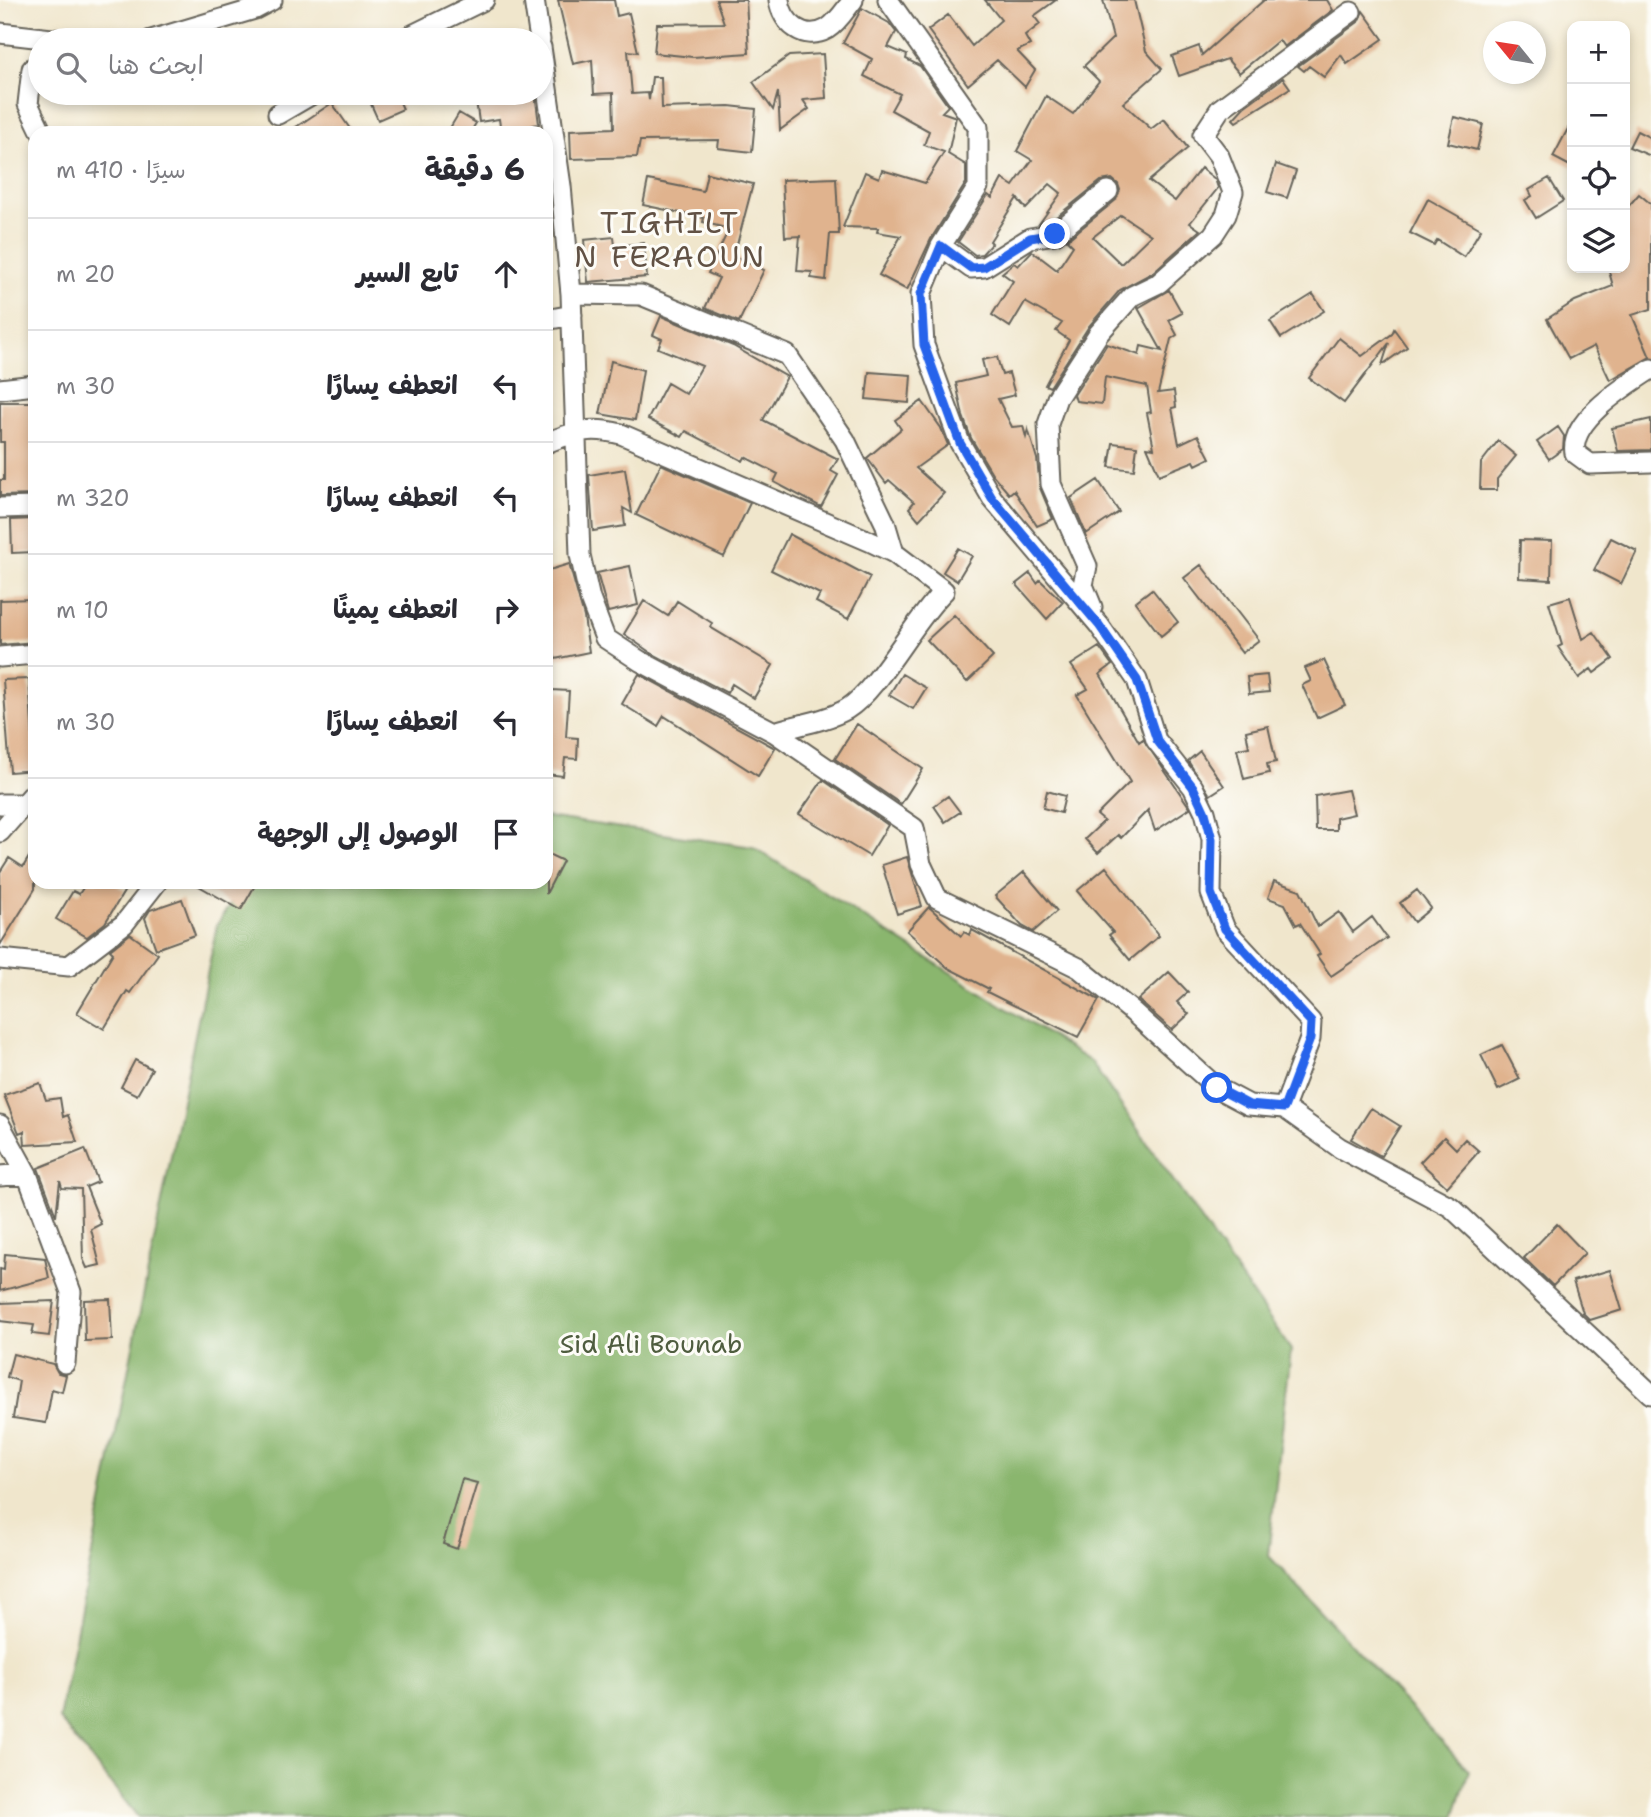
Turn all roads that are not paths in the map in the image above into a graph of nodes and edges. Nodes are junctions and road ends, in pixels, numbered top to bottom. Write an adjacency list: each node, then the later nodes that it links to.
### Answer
1 (272, 0): 8 (street)
2 (484, 0): 9 (street)
3 (534, 0): 10 (street)
4 (779, 0): 5 (street)
5 (853, 0)
6 (888, 0): 21 (street)
7 (1351, 12): 34 (street)
8 (191, 28)
9 (427, 28)
10 (538, 28)
11 (0, 33): 12 (street)
12 (28, 36)
13 (28, 105): 17 (street)
14 (293, 105): 16 (street)
15 (546, 105): 18 (street)
16 (278, 114)
17 (39, 126)
18 (548, 126)
19 (553, 187): 22 (street)
20 (1108, 191): 21 (street)
21 (941, 246): 34 (street)
22 (571, 294): 23 (street); 33 (street)
23 (572, 315): 24 (street); 28 (street)
24 (553, 319)
25 (1651, 369): 30 (street)
26 (28, 387): 27 (street)
27 (0, 389)
28 (574, 432): 29 (street); 33 (street); 37 (street)
29 (553, 440)
30 (1651, 462)
31 (28, 507): 32 (street)
32 (0, 508)
33 (894, 553): 37 (street)
34 (1099, 625): 44 (street)
35 (28, 655): 36 (street)
36 (0, 657)
37 (774, 732): 44 (street)
38 (28, 798): 40 (street)
39 (28, 799): 41 (street)
40 (0, 804)
41 (0, 832)
42 (152, 889): 43 (street)
43 (0, 959)
44 (1284, 1108): 49 (street)
45 (0, 1125): 46 (street)
46 (27, 1174): 47 (street); 48 (street)
47 (0, 1176)
48 (65, 1363)
49 (1651, 1394)

